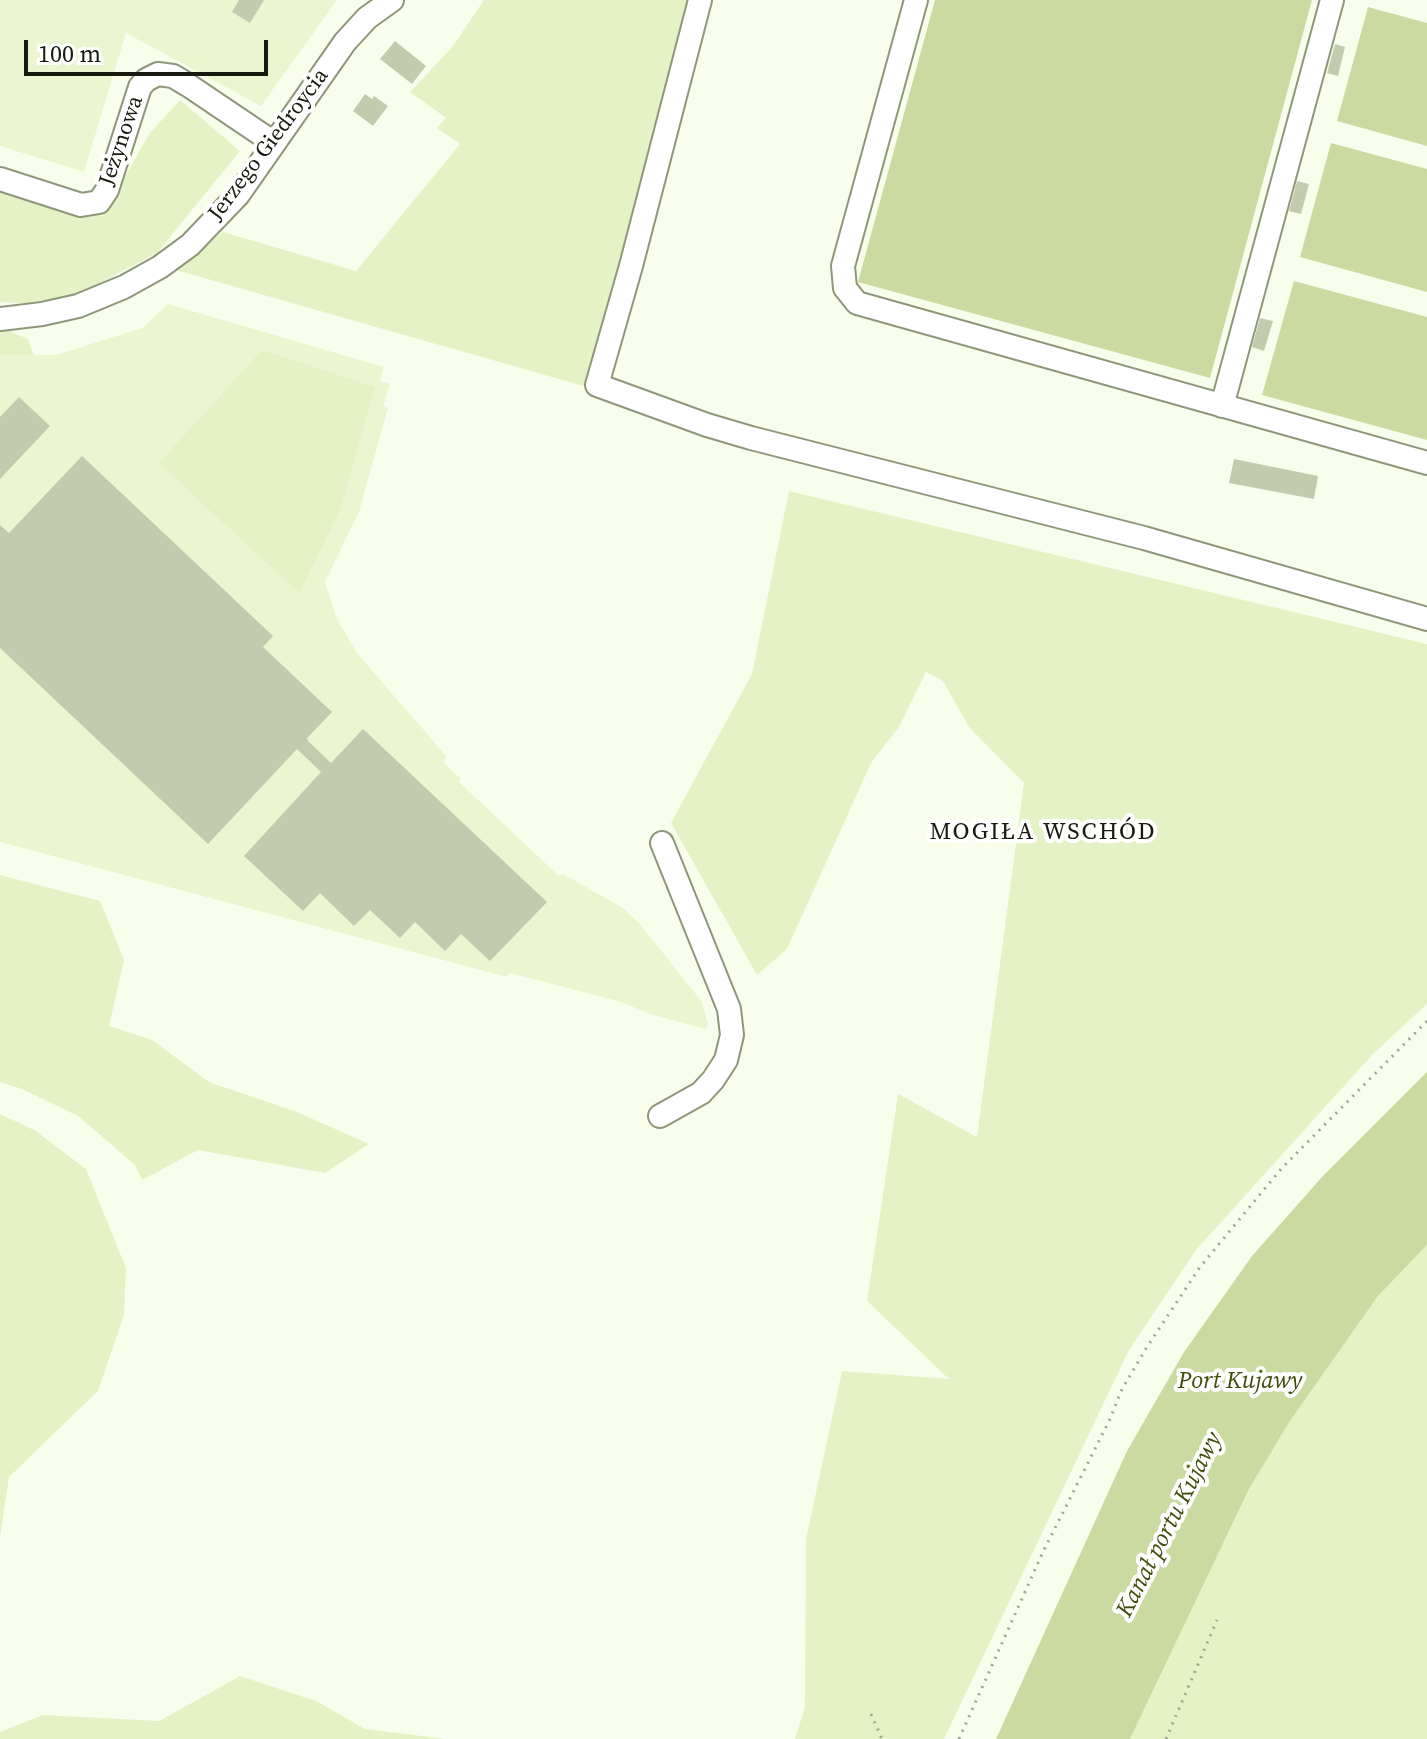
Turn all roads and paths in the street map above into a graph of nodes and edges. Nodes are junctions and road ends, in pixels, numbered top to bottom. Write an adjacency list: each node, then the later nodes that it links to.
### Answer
1 (392, 0): 5 (street, Jerzego Giedroycia)
2 (700, 0): 10 (street)
3 (916, 0): 8 (street)
4 (1332, 0): 8 (street)
5 (274, 143): 6 (street, Jeżynowa); 7 (street, Jerzego Giedroycia)
6 (0, 179)
7 (0, 319)
8 (1222, 406): 9 (street)
9 (1427, 463)
10 (1427, 619)
11 (662, 843): 13 (street)
12 (1427, 1021): 17 (path)
13 (660, 1116)
14 (1217, 1620): 18 (path)
15 (871, 1714): 16 (path)
16 (882, 1739)
17 (959, 1739)
18 (1166, 1739)

